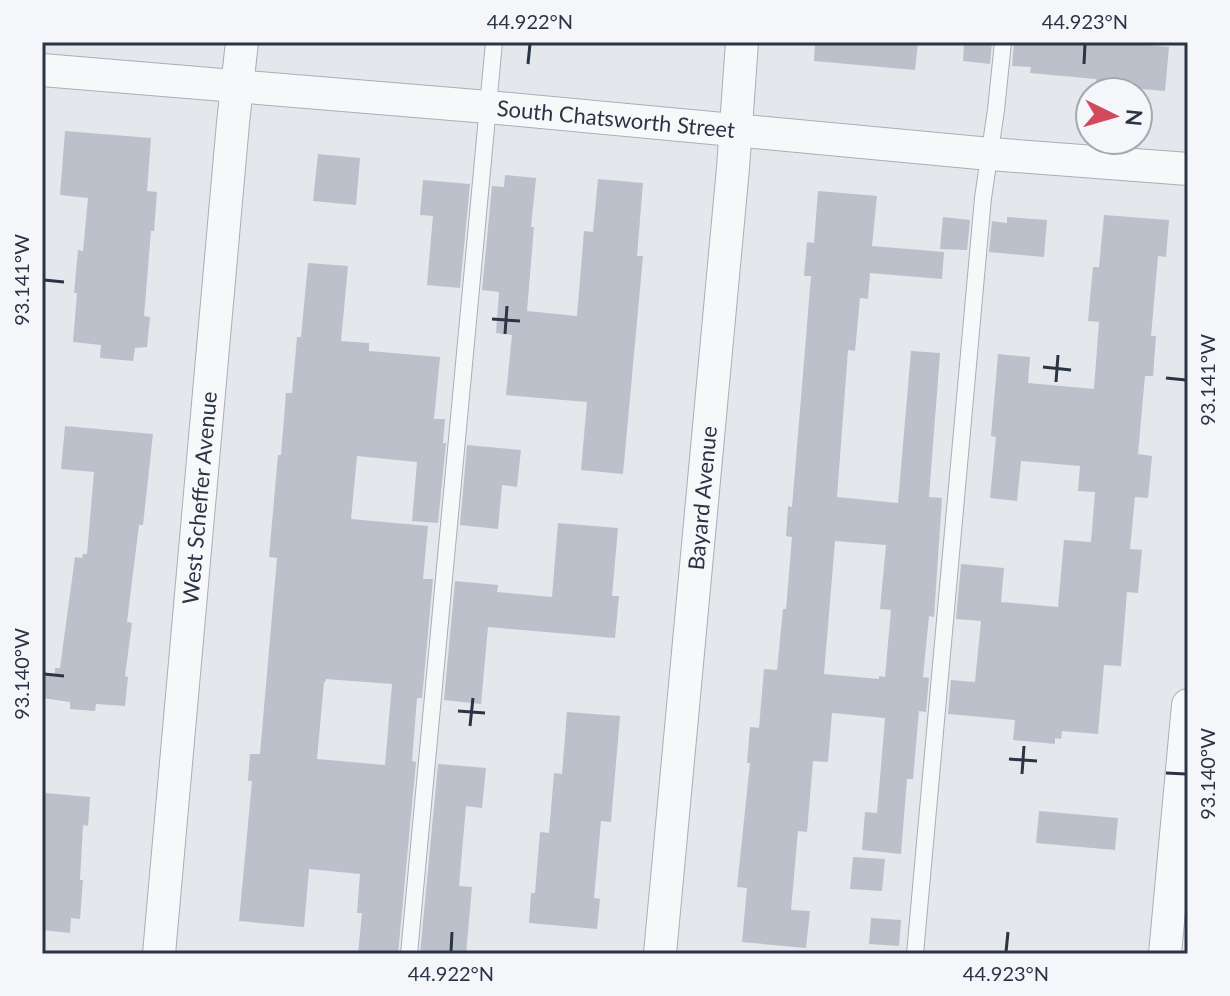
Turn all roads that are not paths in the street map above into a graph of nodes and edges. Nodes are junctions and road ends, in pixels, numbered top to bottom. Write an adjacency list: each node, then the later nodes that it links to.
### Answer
1 (242, 42): 6 (street, West Scheffer Avenue)
2 (494, 42): 7 (lane)
3 (742, 42): 8 (street, Bayard Avenue)
4 (1003, 42): 9 (lane)
5 (42, 70): 6 (street, South Chatsworth Street)
6 (237, 87): 7 (street, South Chatsworth Street); 12 (street, West Scheffer Avenue)
7 (488, 107): 8 (street, South Chatsworth Street); 13 (lane)
8 (735, 130): 9 (street, South Chatsworth Street); 14 (street, Bayard Avenue)
9 (990, 154): 10 (street, South Chatsworth Street); 15 (lane)
10 (1188, 169)
11 (1188, 705): 16 (street)
12 (159, 954)
13 (409, 954)
14 (660, 954)
15 (915, 954)
16 (1165, 954)

